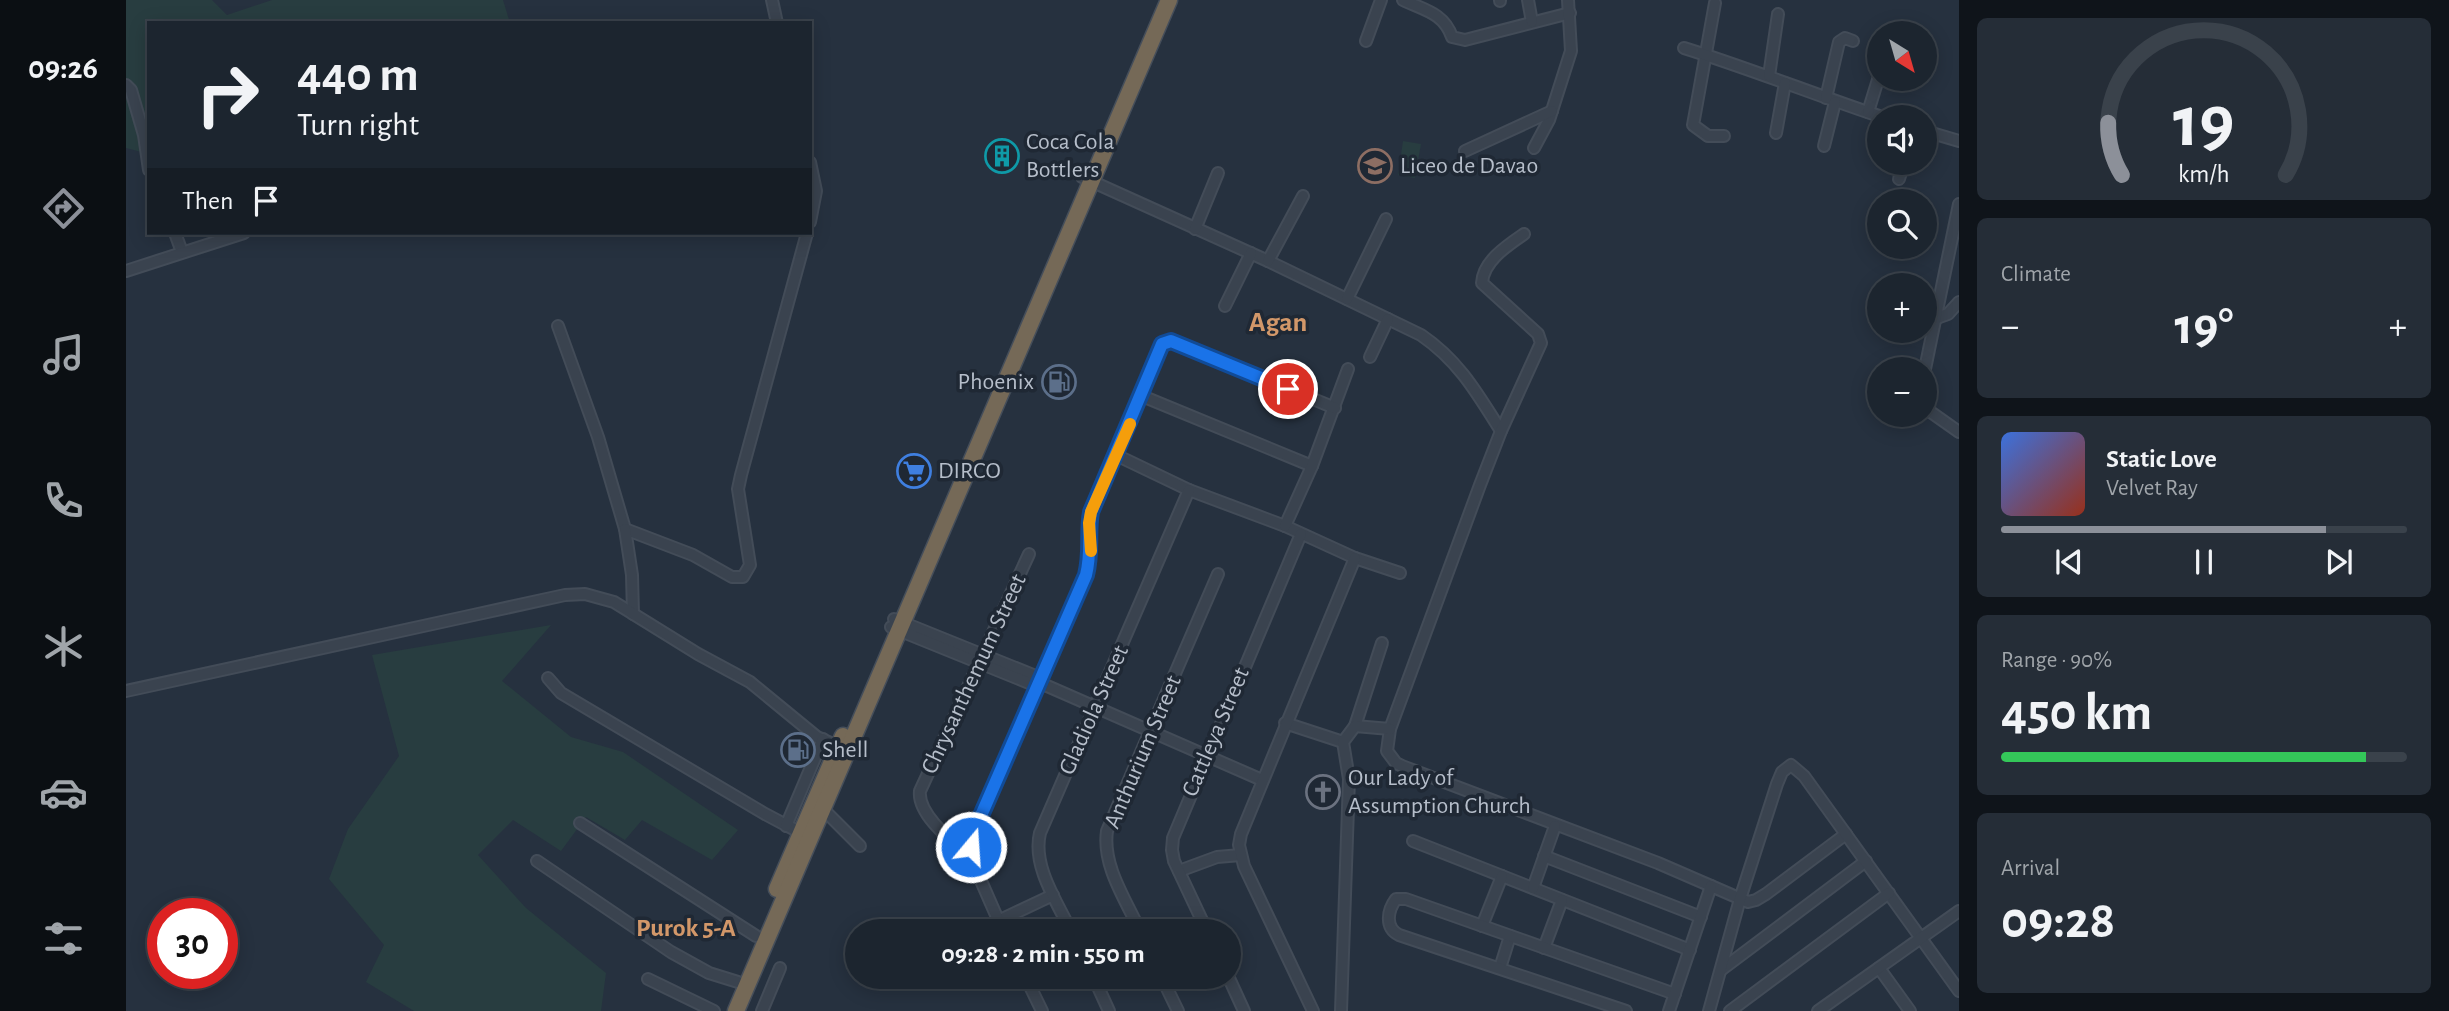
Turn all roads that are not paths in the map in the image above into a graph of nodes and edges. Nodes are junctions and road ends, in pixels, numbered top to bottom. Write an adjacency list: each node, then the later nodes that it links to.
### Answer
1 (772, 0): 11 (street)
2 (1158, 0): 35 (highway)
3 (1169, 0): 35 (highway)
4 (1381, 0): 13 (street)
5 (1403, 0): 12 (street)
6 (1528, 0): 12 (street)
7 (1568, 0): 9 (street)
8 (1716, 3): 16 (street)
9 (1570, 13): 12 (street); 21 (street)
10 (1777, 14): 17 (street)
11 (777, 21)
12 (1532, 22)
13 (1366, 41)
14 (1853, 41): 20 (street)
15 (1684, 48): 16 (street)
16 (1705, 54): 17 (street); 25 (street)
17 (1769, 76): 18 (street)
18 (1786, 83): 20 (street); 23 (street)
19 (126, 85): 30 (street)
20 (1830, 100): 22 (street); 27 (street)
21 (1552, 111): 28 (street); 29 (street)
22 (1867, 112)
23 (1776, 133)
24 (1937, 135): 26 (street)
25 (1724, 136)
26 (1959, 141)
27 (1824, 146)
28 (1534, 148)
29 (1465, 152)
30 (147, 156)
31 (812, 172): 38 (street)
32 (1218, 173): 40 (street)
33 (1900, 175): 34 (street)
34 (1899, 179)
35 (1087, 180): 40 (street); 74 (highway)
36 (1303, 196): 47 (street)
37 (1959, 204): 50 (street)
38 (812, 212)
39 (1386, 219): 49 (street)
40 (1195, 229): 46 (street)
41 (1524, 234): 61 (street)
42 (175, 235): 45 (street)
43 (237, 235): 45 (street)
44 (806, 235): 67 (street)
45 (182, 252): 48 (street)
46 (1251, 253): 47 (street); 51 (street)
47 (1268, 261): 49 (street)
48 (126, 271)
49 (1347, 299): 54 (street)
50 (1941, 300): 52 (street); 53 (street)
51 (1225, 306)
52 (1955, 306): 53 (street)
53 (1937, 318)
54 (1388, 320): 56 (street); 61 (street)
55 (558, 326): 67 (street)
56 (1370, 357)
57 (1348, 369): 59 (street)
58 (1142, 396): 59 (street); 63 (street); 64 (street)
59 (1335, 408): 64 (street)
60 (1937, 416): 62 (street)
61 (1501, 432): 83 (street)
62 (1959, 432)
63 (1116, 455): 65 (street); 78 (street)
64 (1312, 466): 66 (street)
65 (1189, 490): 66 (street); 80 (street, Gladiola Street)
66 (1285, 526): 68 (street)
67 (625, 529): 73 (street)
68 (1301, 534): 70 (street); 88 (street, Cattleya Street)
69 (1029, 554): 76 (street, Chrysanthemum Street)
70 (1355, 558): 71 (street); 81 (street)
71 (1400, 573)
72 (1218, 574): 84 (street, Anthurium Street)
73 (633, 614): 79 (street); 85 (street)
74 (898, 625): 76 (street); 87 (highway)
75 (1382, 643): 82 (street)
76 (982, 659): 78 (street); 99 (street, Chrysanthemum Street)
77 (548, 678): 93 (street)
78 (1038, 682): 80 (street); 99 (street)
79 (126, 691)
80 (1095, 707): 84 (street); 107 (street, Gladiola Street)
81 (1285, 723): 86 (street); 89 (street)
82 (1355, 726): 83 (street); 86 (street)
83 (1391, 729): 92 (street)
84 (1151, 732): 88 (street); 115 (street, Anthurium Street)
85 (823, 739): 87 (street); 93 (street)
86 (1343, 742): 144 (street)
87 (844, 749): 90 (highway); 93 (highway)
88 (1207, 754): 89 (street); 102 (street, Cattleya Street)
89 (1262, 780): 97 (street)
90 (824, 810): 96 (street); 137 (highway)
91 (580, 823): 118 (street)
92 (1555, 826): 98 (street); 104 (street)
93 (793, 829): 118 (highway)
94 (1846, 834): 101 (street); 108 (street); 108 (street)
95 (1413, 841): 103 (street)
96 (860, 846)
97 (1241, 855): 102 (street); 143 (street)
98 (1544, 856): 105 (street); 111 (street)
99 (971, 858): 112 (street)
100 (537, 861): 128 (street)
101 (1866, 862): 106 (street); 126 (street)
102 (1179, 871): 116 (street, Cattleya Street)
103 (1502, 876): 105 (street); 117 (street)
104 (1712, 887): 108 (street); 111 (street)
105 (1533, 888): 109 (street)
106 (1889, 893): 120 (street); 148 (street)
107 (1053, 895): 113 (street); 114 (street, Gladiola Street)
108 (1740, 899): 126 (street)
109 (1562, 900): 121 (street); 122 (street)
110 (1959, 911): 120 (street)
111 (1701, 918): 122 (street)
112 (997, 919)
113 (1012, 919)
114 (1065, 919)
115 (1134, 919)
116 (1201, 919)
117 (1482, 926): 119 (street); 124 (street)
118 (756, 936): 128 (highway)
119 (1510, 936): 121 (street); 124 (street)
120 (1921, 938): 125 (street); 133 (street)
121 (1544, 948): 134 (street)
122 (1690, 950): 134 (street)
123 (780, 968): 138 (street)
124 (1500, 968): 145 (street)
125 (1879, 968): 149 (street); 150 (street)
126 (1721, 970): 147 (street)
127 (648, 979): 135 (street)
128 (738, 982): 136 (highway)
129 (1031, 989): 139 (street)
130 (1099, 989): 140 (street)
131 (1167, 989): 141 (street)
132 (1234, 989): 142 (street)
133 (1959, 991)
134 (1675, 994): 146 (street)
135 (714, 1011)
136 (726, 1011)
137 (736, 1011)
138 (762, 1011)
139 (1042, 1011)
140 (1109, 1011)
141 (1178, 1011)
142 (1244, 1011)
143 (1313, 1011)
144 (1341, 1011)
145 (1626, 1011)
146 (1669, 1011)
147 (1709, 1011)
148 (1730, 1011)
149 (1818, 1011)
150 (1910, 1011)

